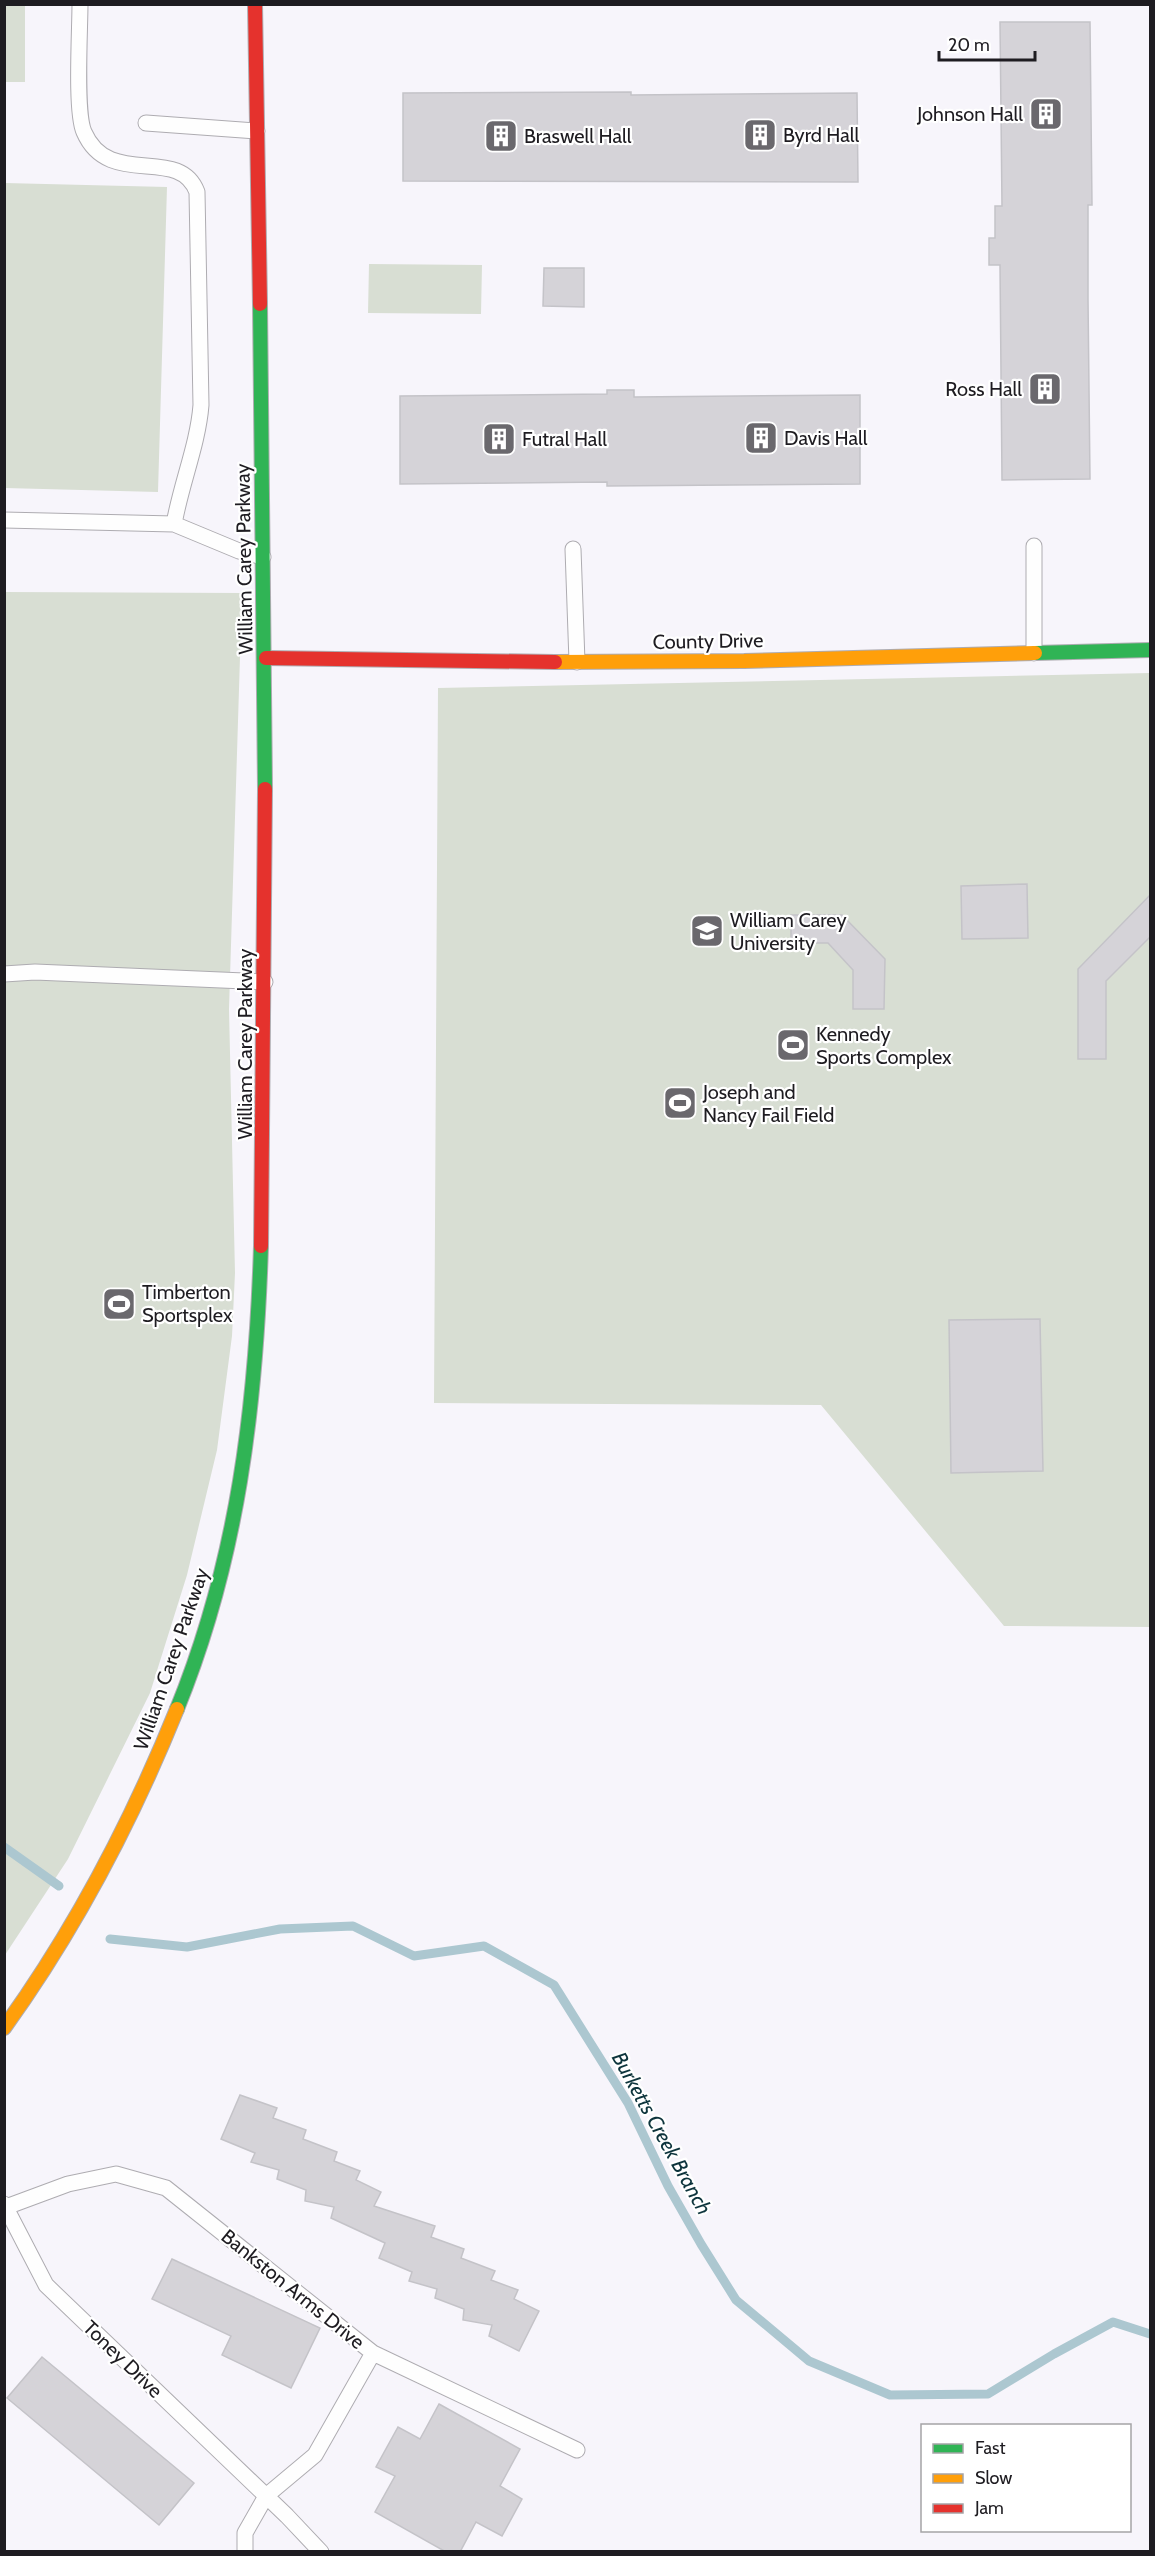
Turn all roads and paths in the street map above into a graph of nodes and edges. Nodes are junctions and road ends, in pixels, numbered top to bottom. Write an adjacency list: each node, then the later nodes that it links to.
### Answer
1 (80, 4): 6 (lane)
2 (255, 4): 4 (street, William Carey Parkway)
3 (146, 123): 4 (lane)
4 (257, 131): 9 (street, William Carey Parkway)
5 (4, 520): 6 (lane)
6 (174, 524): 9 (lane)
7 (1034, 546): 11 (lane)
8 (573, 549): 13 (lane)
9 (263, 557): 12 (street, William Carey Parkway)
10 (1150, 650): 11 (street, County Drive)
11 (1034, 653): 13 (street, County Drive)
12 (266, 658): 13 (street, County Drive); 15 (street, William Carey Parkway)
13 (577, 662)
14 (4, 974): 15 (lane)
15 (265, 982): 16 (street, William Carey Parkway)
16 (4, 2028)
17 (5, 2205): 18 (lane, Bankston Arms Drive); 20 (lane, Toney Drive)
18 (373, 2353): 19 (lane, Bankston Arms Drive); 20 (lane)
19 (577, 2450)
20 (267, 2496): 21 (lane); 22 (lane, Toney Drive)
21 (245, 2552)
22 (321, 2552)

